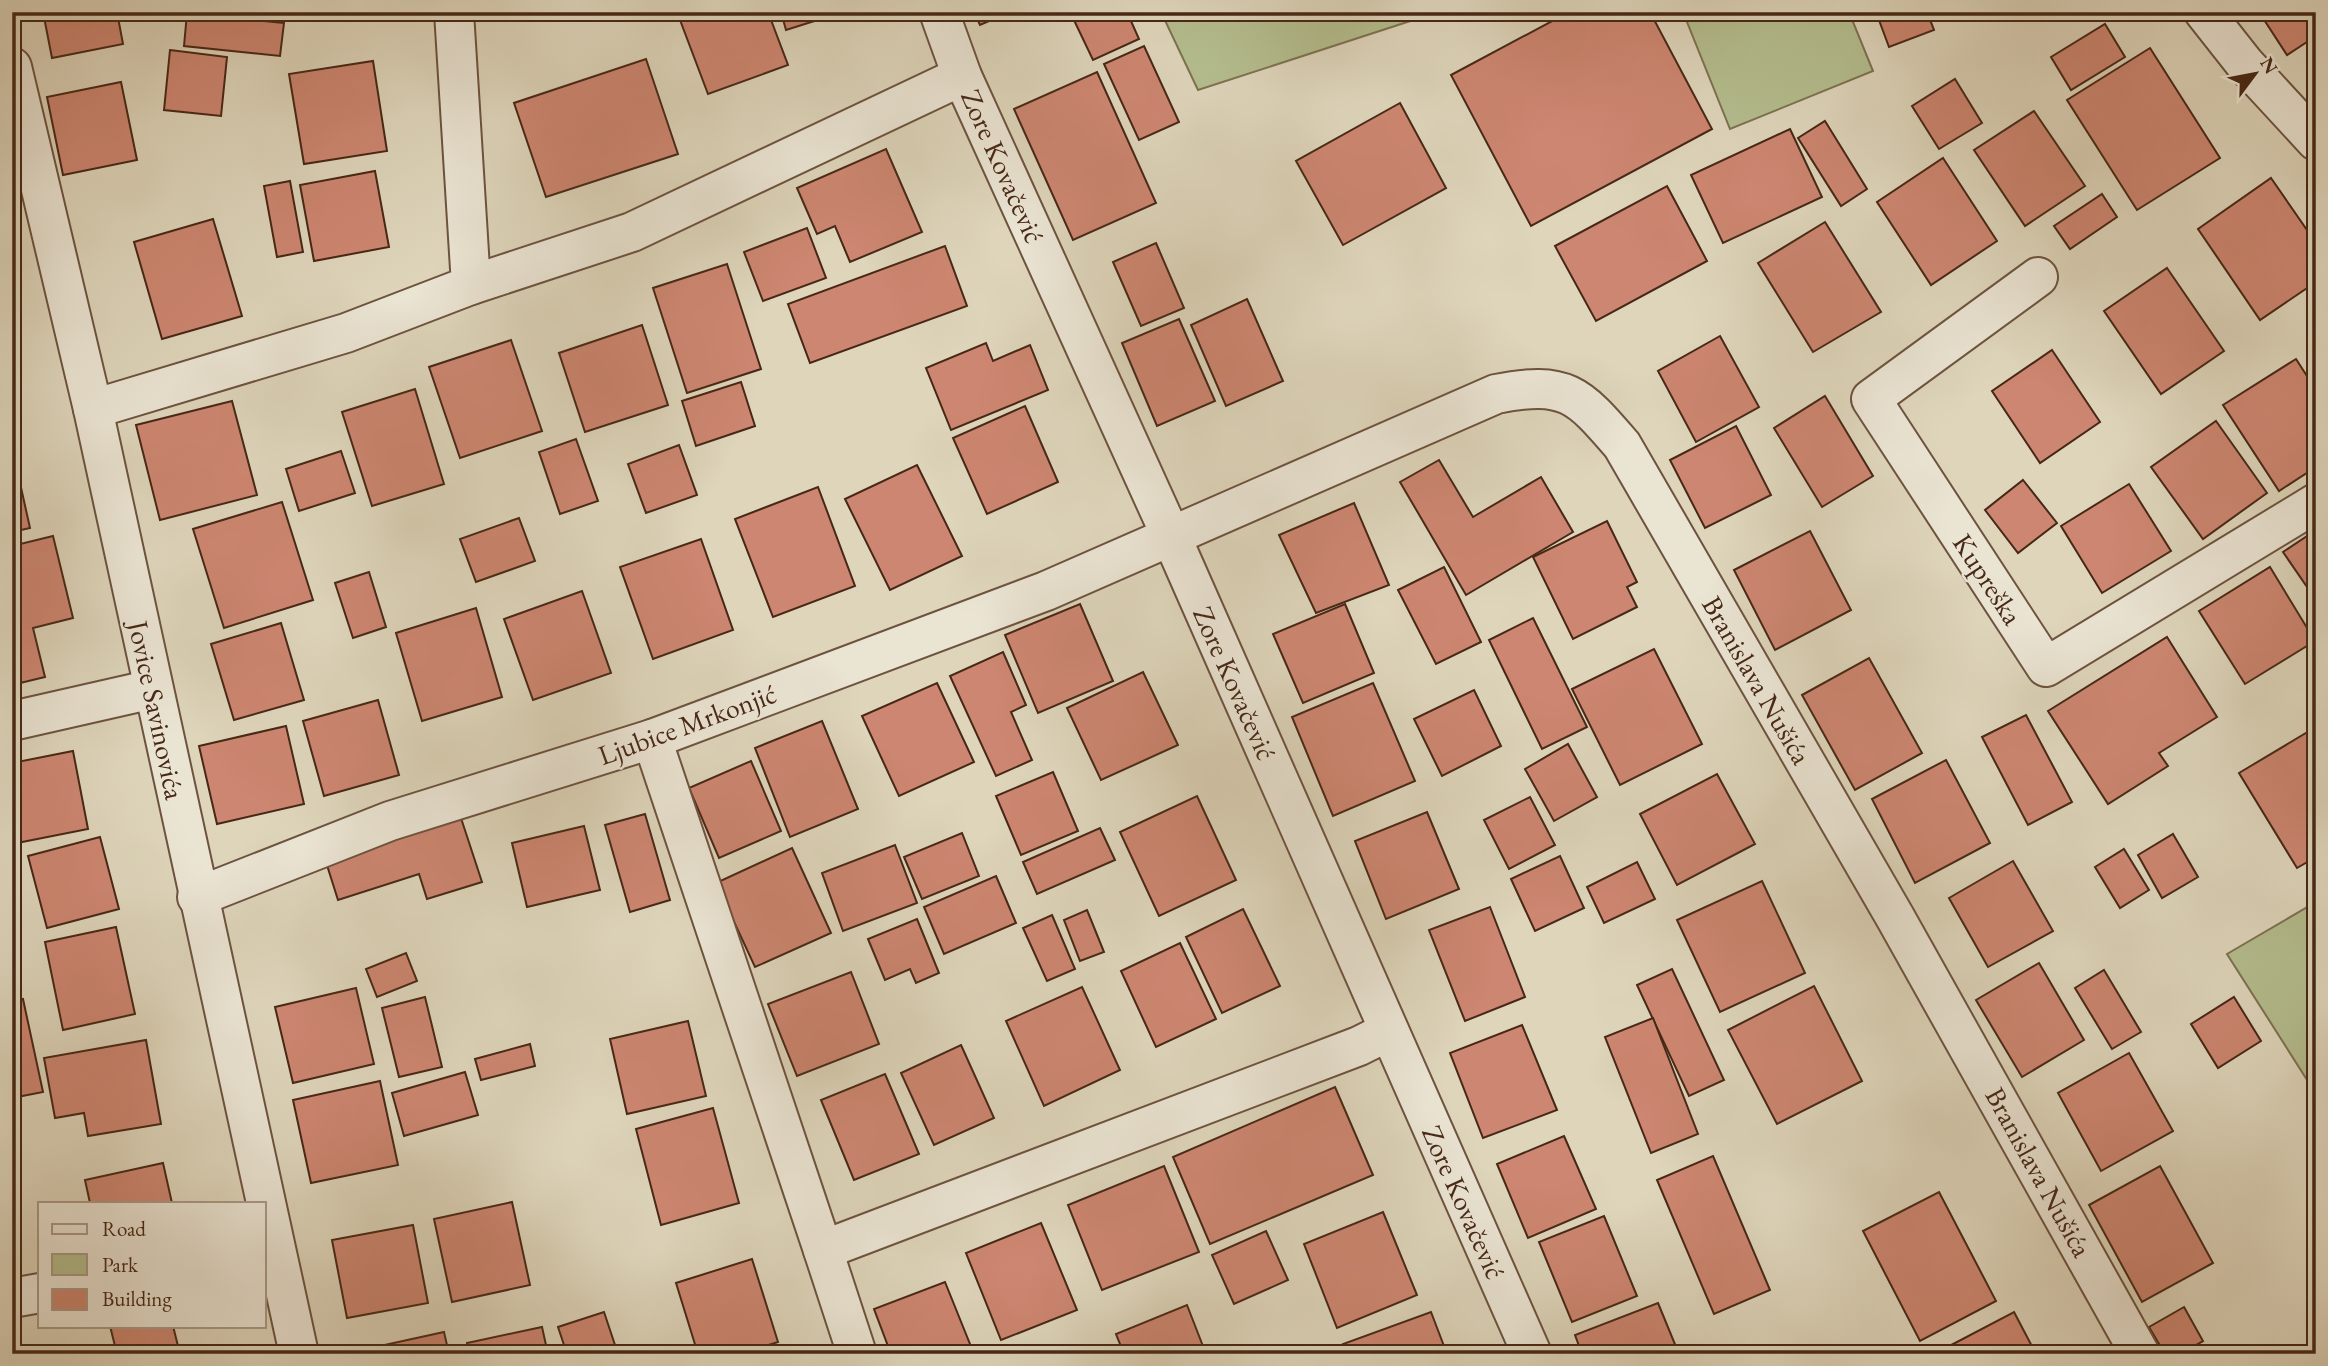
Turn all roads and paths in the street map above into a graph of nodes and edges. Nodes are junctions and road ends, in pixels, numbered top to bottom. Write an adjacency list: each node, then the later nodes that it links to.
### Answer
1 (454, 12): 8 (street)
2 (939, 12): 5 (street, Zore Kovačević)
3 (2204, 12): 6 (street)
4 (12, 67): 9 (street, Jovice Savinovića)
5 (962, 76): 8 (street); 11 (street, Zore Kovačević)
6 (2316, 141)
7 (2038, 278): 10 (street, Kupreška)
8 (471, 285): 9 (street)
9 (93, 409): 12 (street, Jovice Savinovića)
10 (2316, 503)
11 (1171, 536): 14 (street, Ljubice Mrkonjić); 16 (street, Zore Kovačević); 26 (street, Branislava Nušića)
12 (153, 690): 13 (street); 15 (street, Jovice Savinovića)
13 (12, 722)
14 (652, 739): 15 (street, Ljubice Mrkonjić); 20 (street)
15 (197, 897): 17 (street, Jovice Savinovića)
16 (1389, 1031): 20 (street); 25 (street, Zore Kovačević)
17 (260, 1202)
18 (266, 1231): 19 (street, Jovice Savinovića)
19 (270, 1250): 23 (street, Jovice Savinovića)
20 (822, 1250): 24 (street)
21 (38, 1293): 22 (street)
22 (12, 1298)
23 (299, 1354)
24 (857, 1354)
25 (1532, 1354)
26 (2140, 1354)

